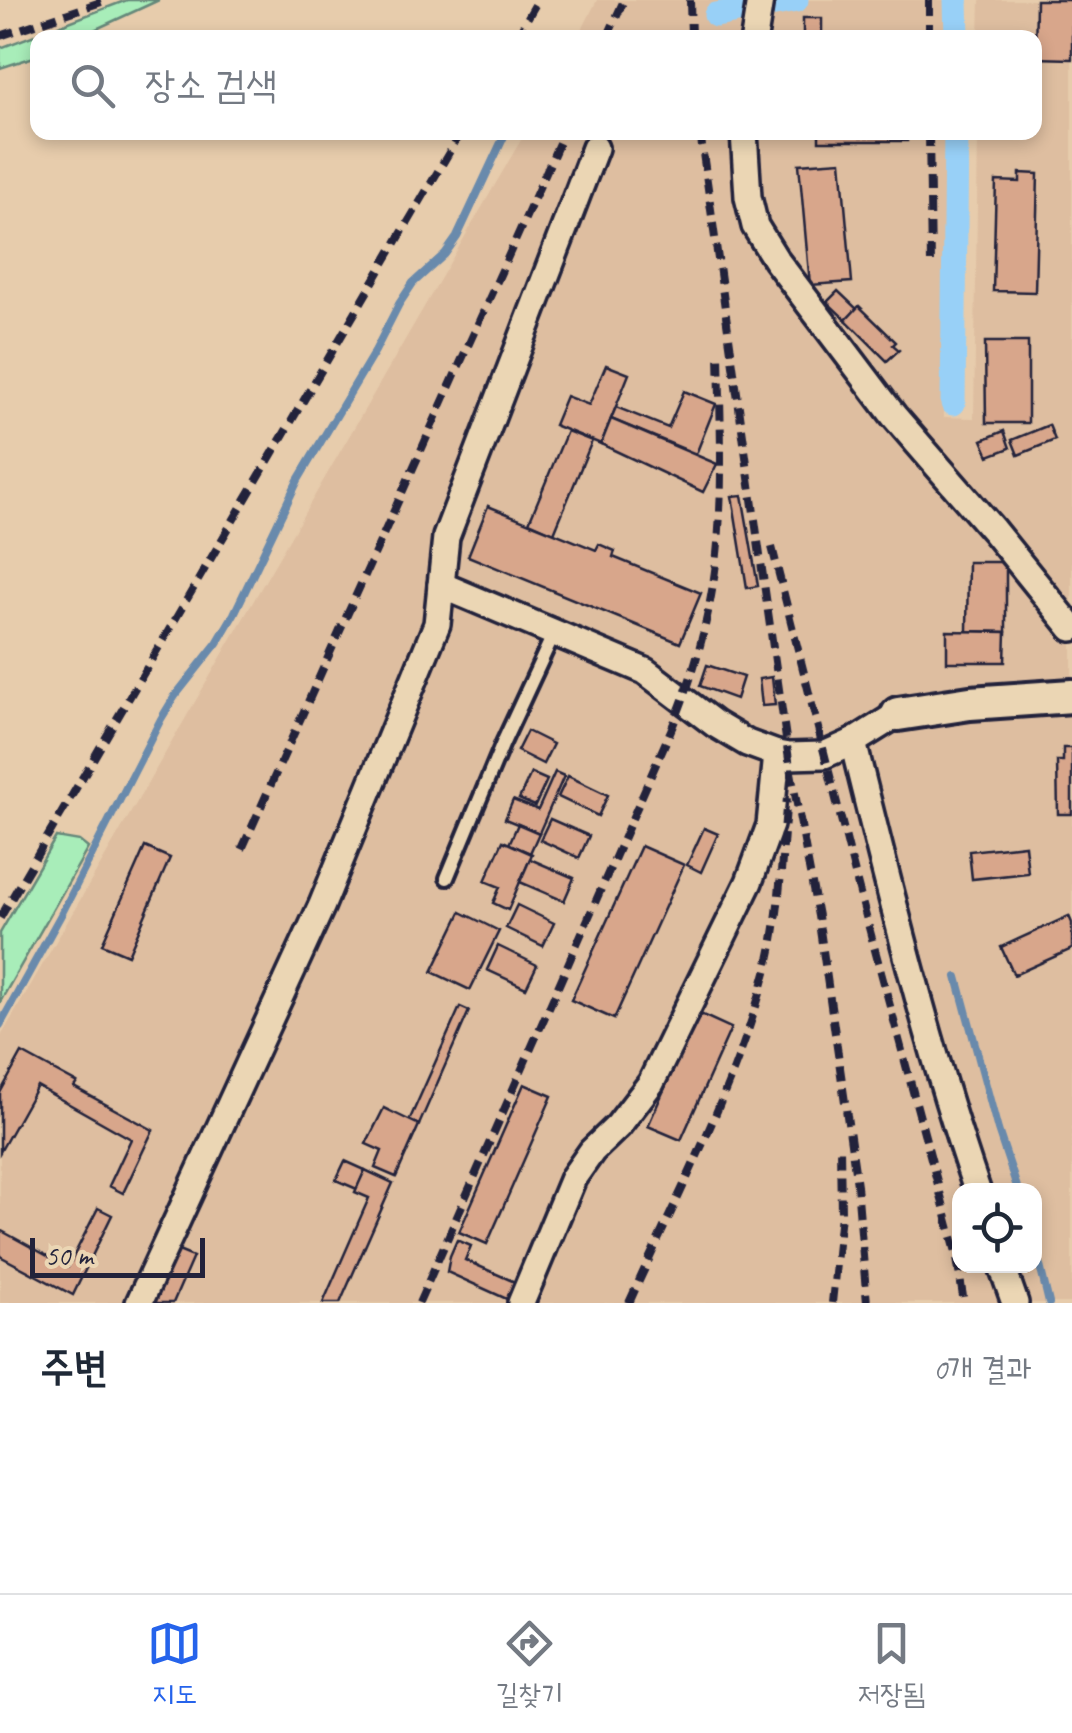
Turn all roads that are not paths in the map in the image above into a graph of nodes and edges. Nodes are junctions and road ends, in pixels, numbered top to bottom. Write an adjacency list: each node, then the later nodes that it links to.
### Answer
1 (744, 140): 4 (street)
2 (594, 148): 3 (street)
3 (441, 585): 5 (street); 13 (street)
4 (1072, 628)
5 (554, 632): 9 (street); 10 (lane)
6 (1072, 696): 7 (street)
7 (898, 714): 8 (street)
8 (853, 742): 9 (street); 11 (street)
9 (777, 754): 14 (street)
10 (447, 878)
11 (975, 1183)
12 (1004, 1273): 15 (street)
13 (138, 1303)
14 (521, 1303)
15 (1015, 1303)

